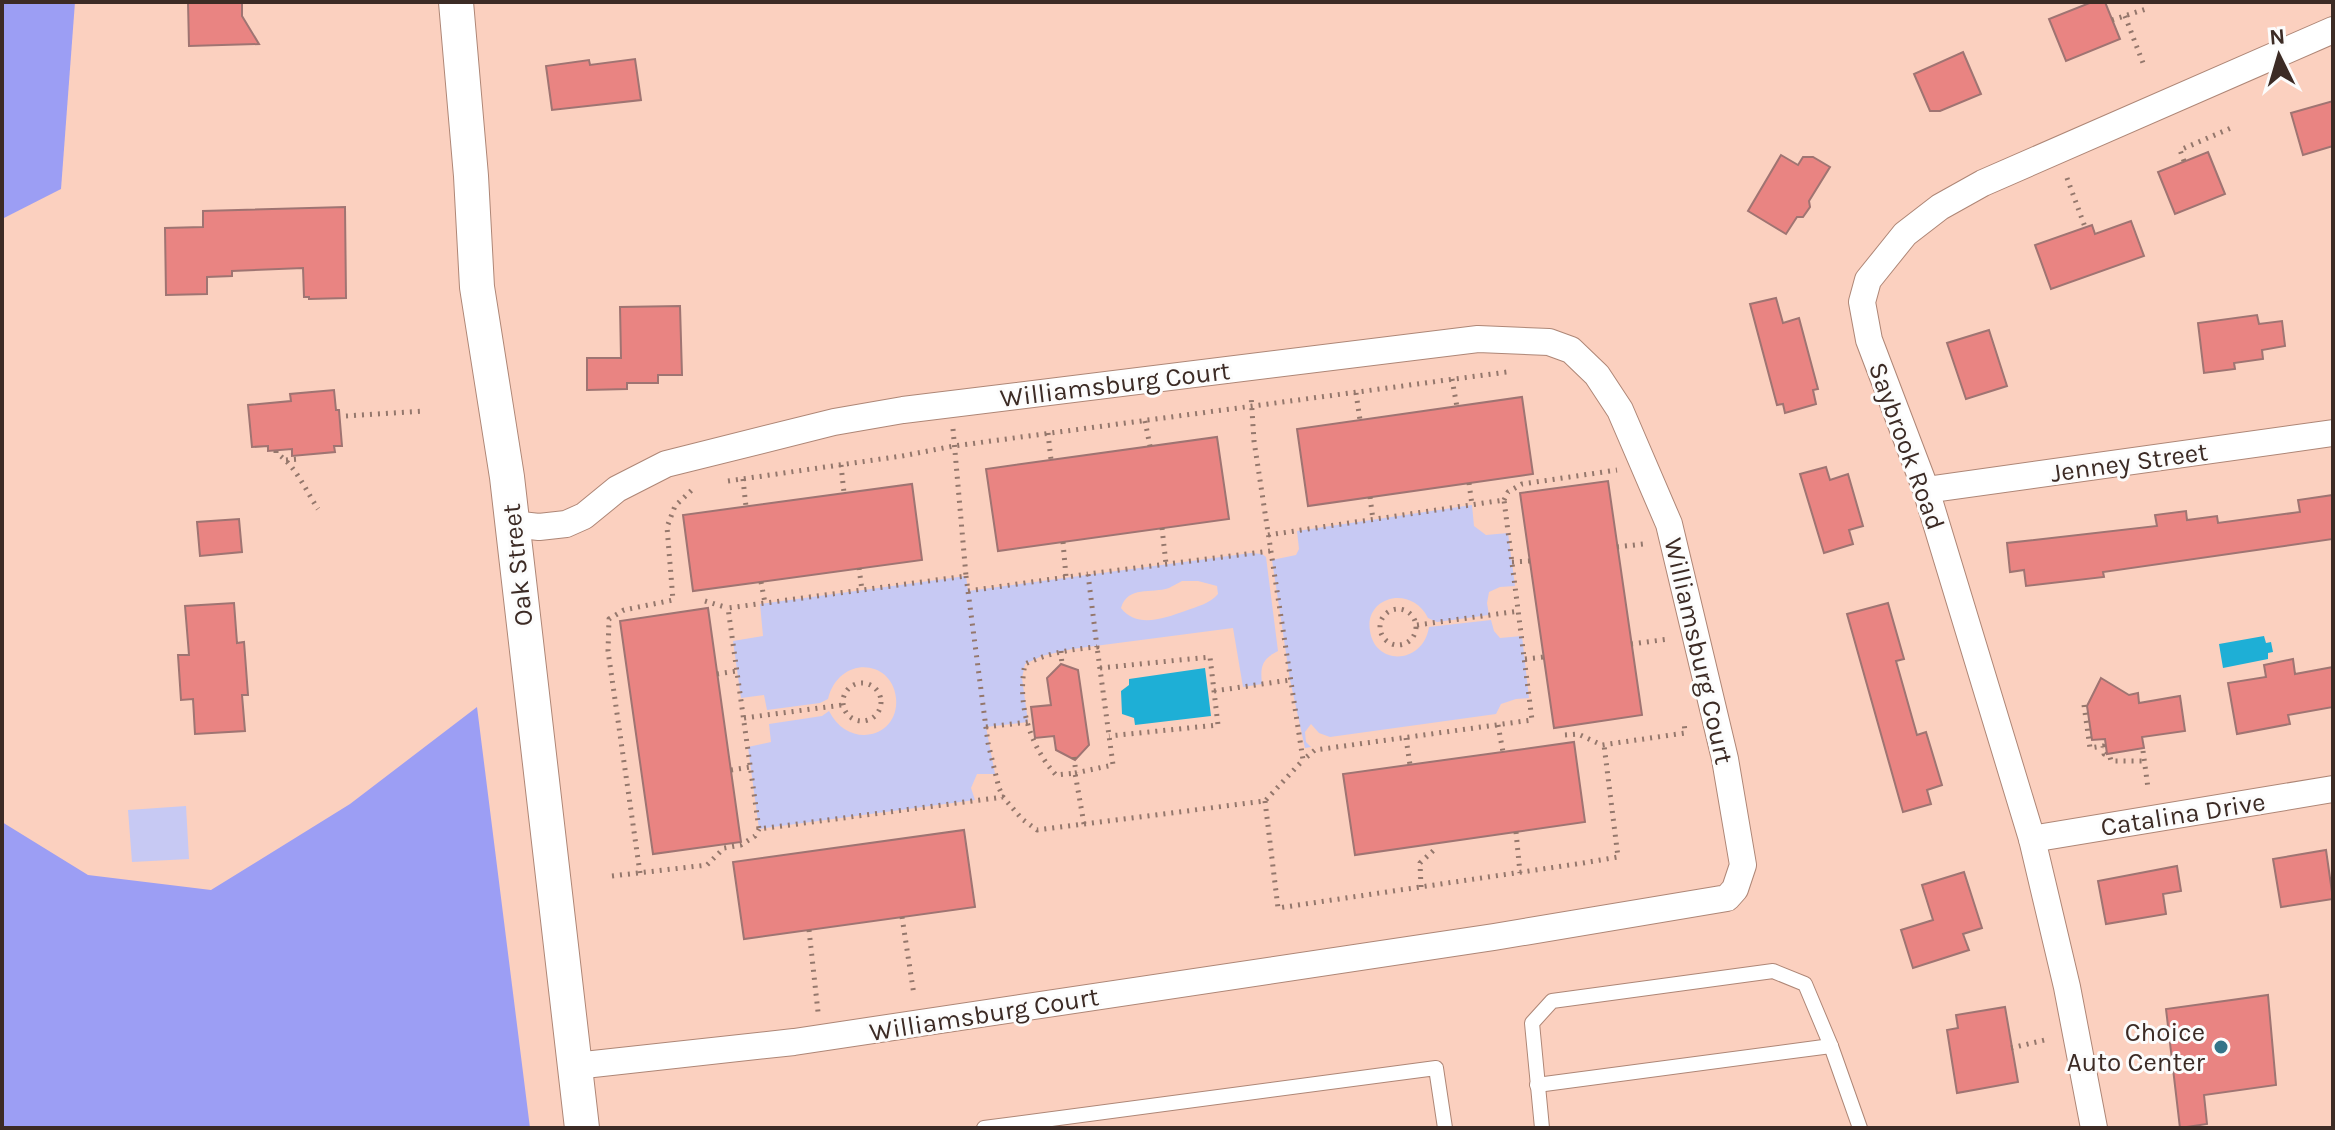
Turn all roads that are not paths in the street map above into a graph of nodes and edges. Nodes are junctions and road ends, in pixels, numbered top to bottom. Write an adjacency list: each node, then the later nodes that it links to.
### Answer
1 (456, 2): 5 (street, Oak Street)
2 (2333, 30): 4 (street, Saybrook Road)
3 (2333, 433): 4 (street, Jenney Street)
4 (1926, 490): 7 (street, Saybrook Road)
5 (512, 524): 9 (street, Oak Street); 9 (street, Williamsburg Court)
6 (2333, 789): 7 (street, Catalina Drive)
7 (2032, 839): 16 (street, Saybrook Road)
8 (1831, 1046): 10 (lane); 10 (lane); 15 (lane)
9 (575, 1066): 11 (street, Oak Street)
10 (1537, 1085): 14 (lane)
11 (582, 1128)
12 (984, 1128): 13 (lane)
13 (1445, 1128)
14 (1542, 1128)
15 (1860, 1128)
16 (2094, 1128)

